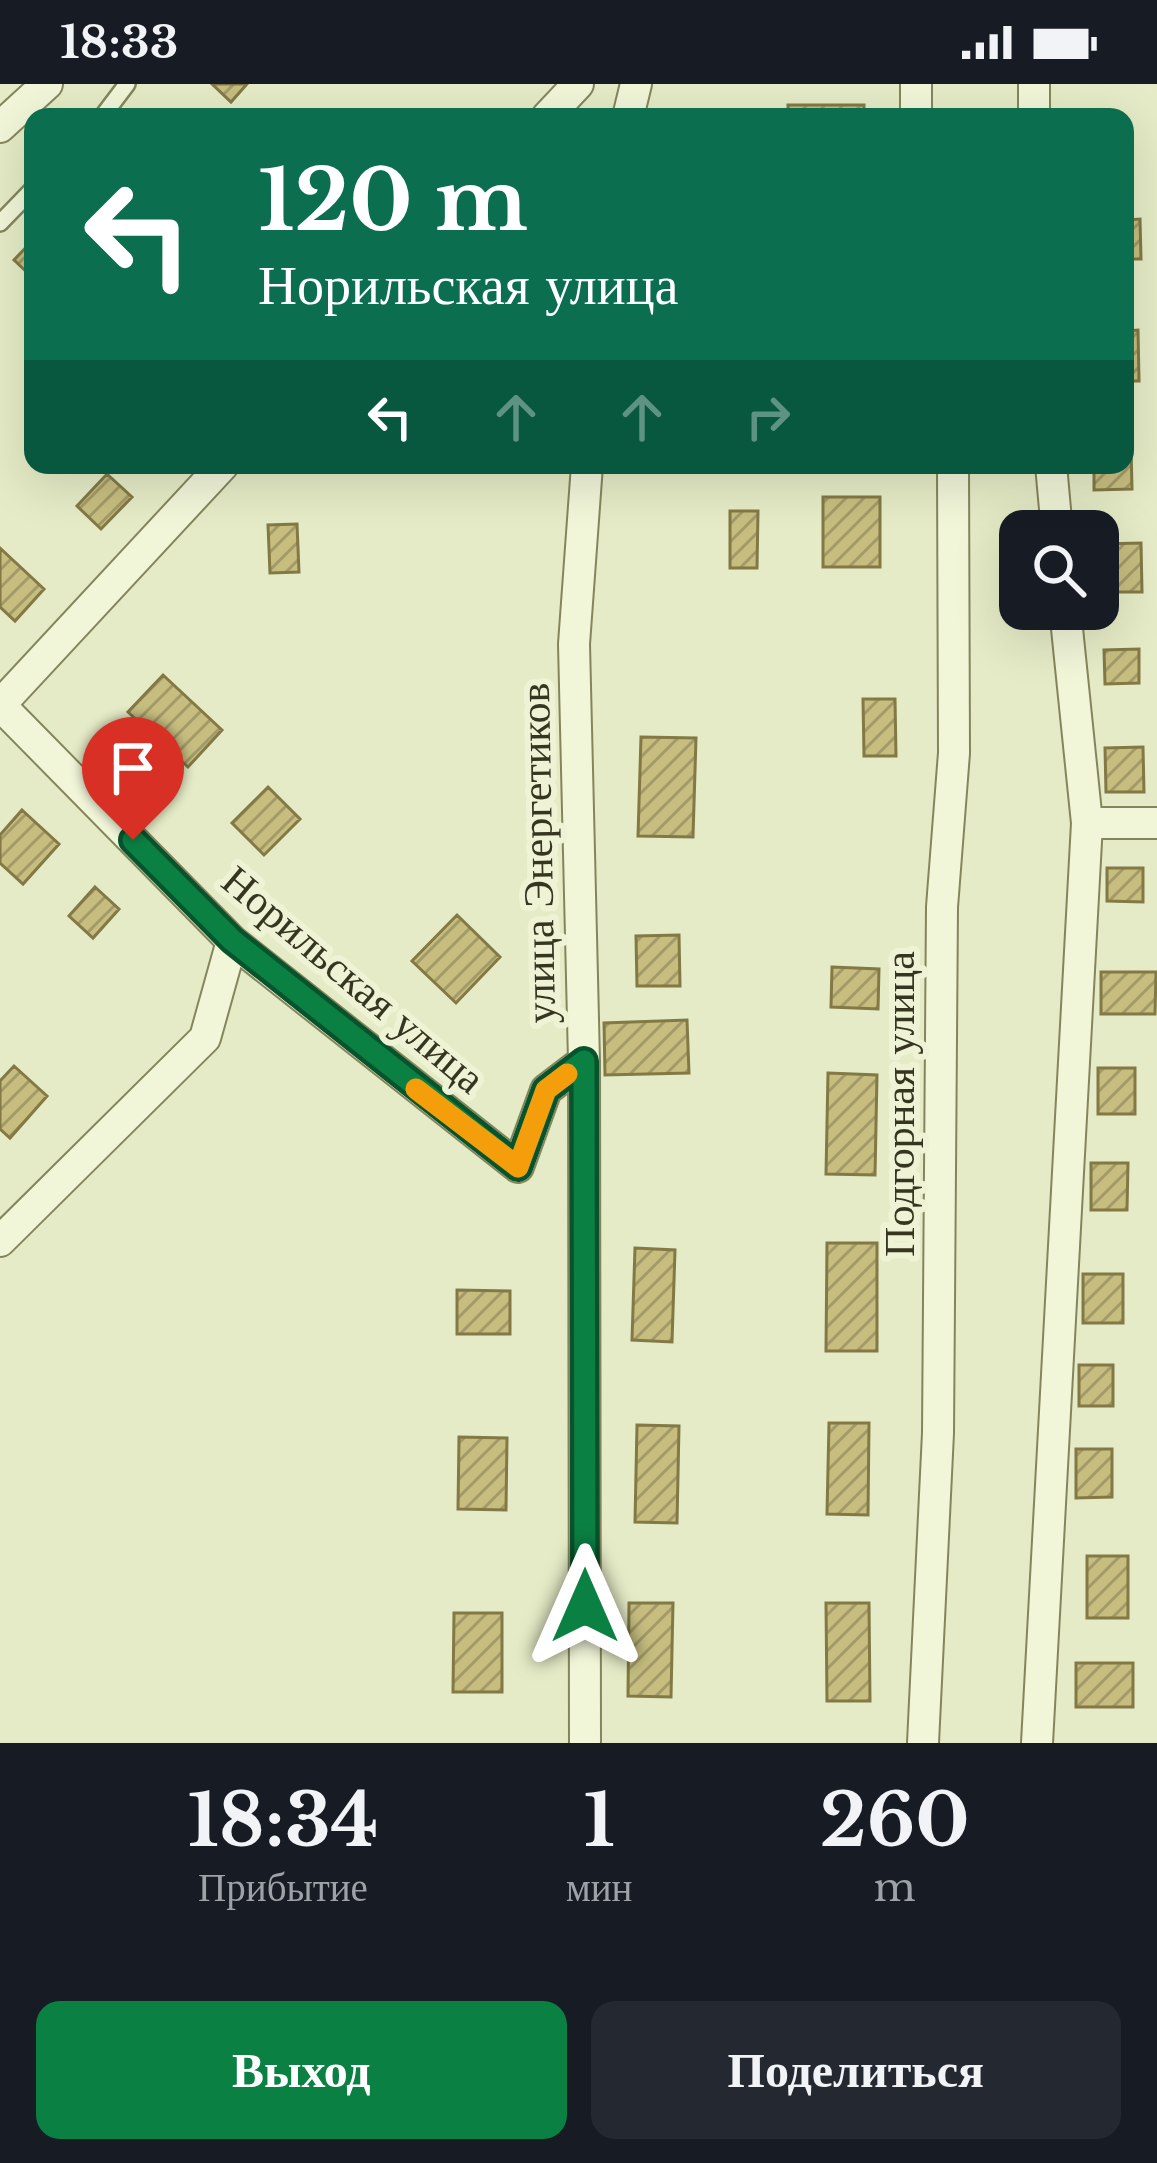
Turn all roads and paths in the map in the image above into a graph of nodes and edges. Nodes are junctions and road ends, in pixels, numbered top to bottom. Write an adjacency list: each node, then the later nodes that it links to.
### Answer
1 (47, 84): 6 (street)
2 (127, 84): 4 (lane)
3 (578, 84): 5 (street)
4 (109, 108)
5 (556, 108)
6 (0, 128)
7 (24, 198): 8 (lane)
8 (0, 223)
9 (215, 474): 15 (street)
10 (586, 474): 19 (street, улица Энергетиков)
11 (952, 474): 22 (street, Подгорная улица)
12 (1052, 474): 13 (street)
13 (1055, 510)
14 (1067, 630): 16 (street)
15 (0, 705): 18 (street, Норильская улица)
16 (1087, 823): 17 (street); 23 (street)
17 (1157, 823)
18 (232, 940): 19 (street, Норильская улица); 20 (street)
19 (584, 1061): 21 (street, улица Энергетиков)
20 (0, 1241)
21 (585, 1743)
22 (923, 1743)
23 (1037, 1743)

